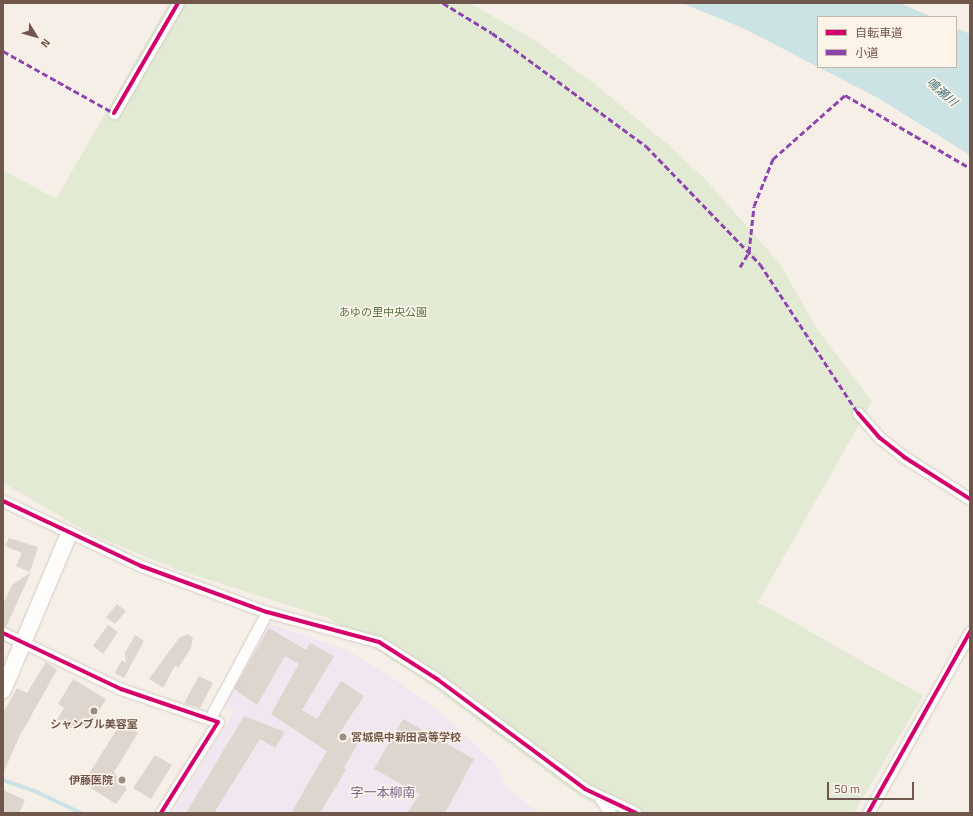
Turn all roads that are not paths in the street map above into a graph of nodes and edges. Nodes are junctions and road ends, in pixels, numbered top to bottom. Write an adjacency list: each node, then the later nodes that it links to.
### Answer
1 (178, 3): 2 (street)
2 (114, 113)
3 (858, 413): 4 (street)
4 (970, 499)
5 (3, 501): 6 (street)
6 (69, 534): 7 (street); 10 (street)
7 (267, 612): 12 (street); 13 (street)
8 (970, 632): 17 (street)
9 (3, 633): 10 (street)
10 (26, 642): 11 (street); 12 (street)
11 (3, 690)
12 (210, 718): 14 (street)
13 (600, 798): 15 (street); 16 (street)
14 (161, 813)
15 (610, 813)
16 (636, 813)
17 (868, 813)

